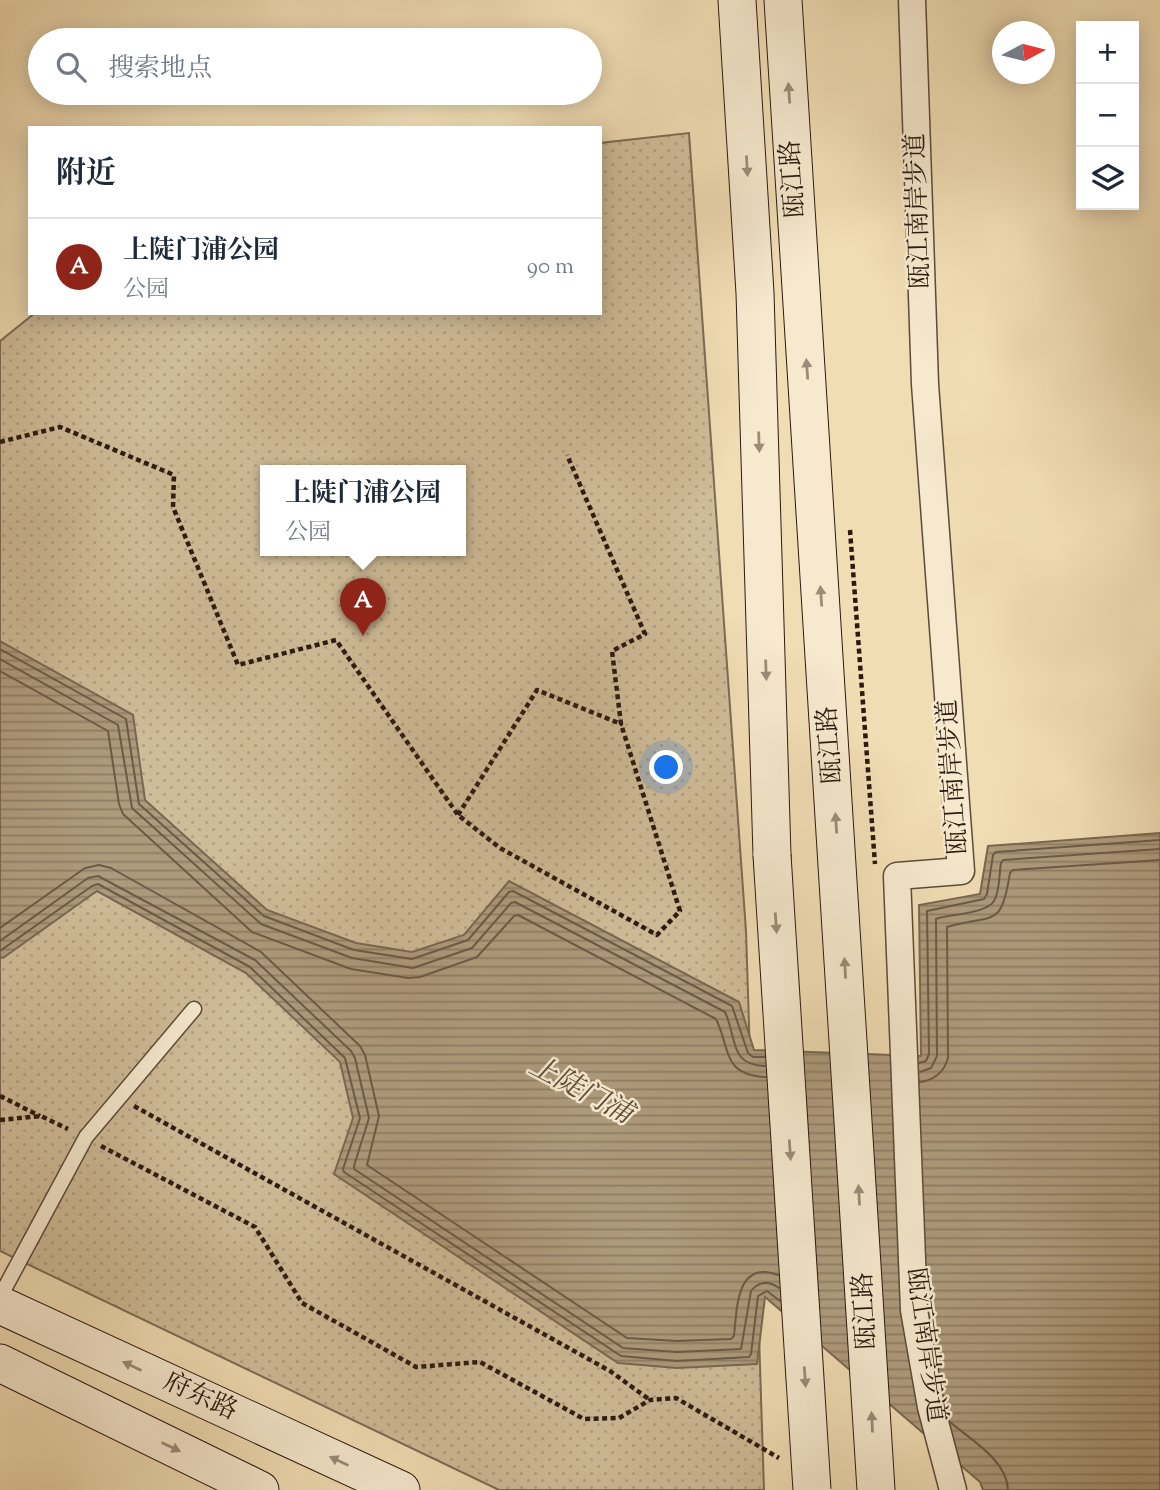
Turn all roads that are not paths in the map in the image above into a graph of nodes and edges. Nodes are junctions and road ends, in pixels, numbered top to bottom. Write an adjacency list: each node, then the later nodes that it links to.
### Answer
1 (737, 0): 10 (main road, 瓯江路, one-way to 10, bridge)
2 (783, 0): 11 (main road, 瓯江路, one-way to 2)
3 (912, 0): 12 (street, 瓯江南岸步道)
4 (194, 1009): 5 (lane)
5 (0, 1297)
6 (0, 1305): 9 (main road, 府东路, one-way to 6)
7 (0, 1363): 8 (main road, one-way to 8)
8 (260, 1490)
9 (401, 1490)
10 (812, 1490)
11 (876, 1490)
12 (953, 1490)

